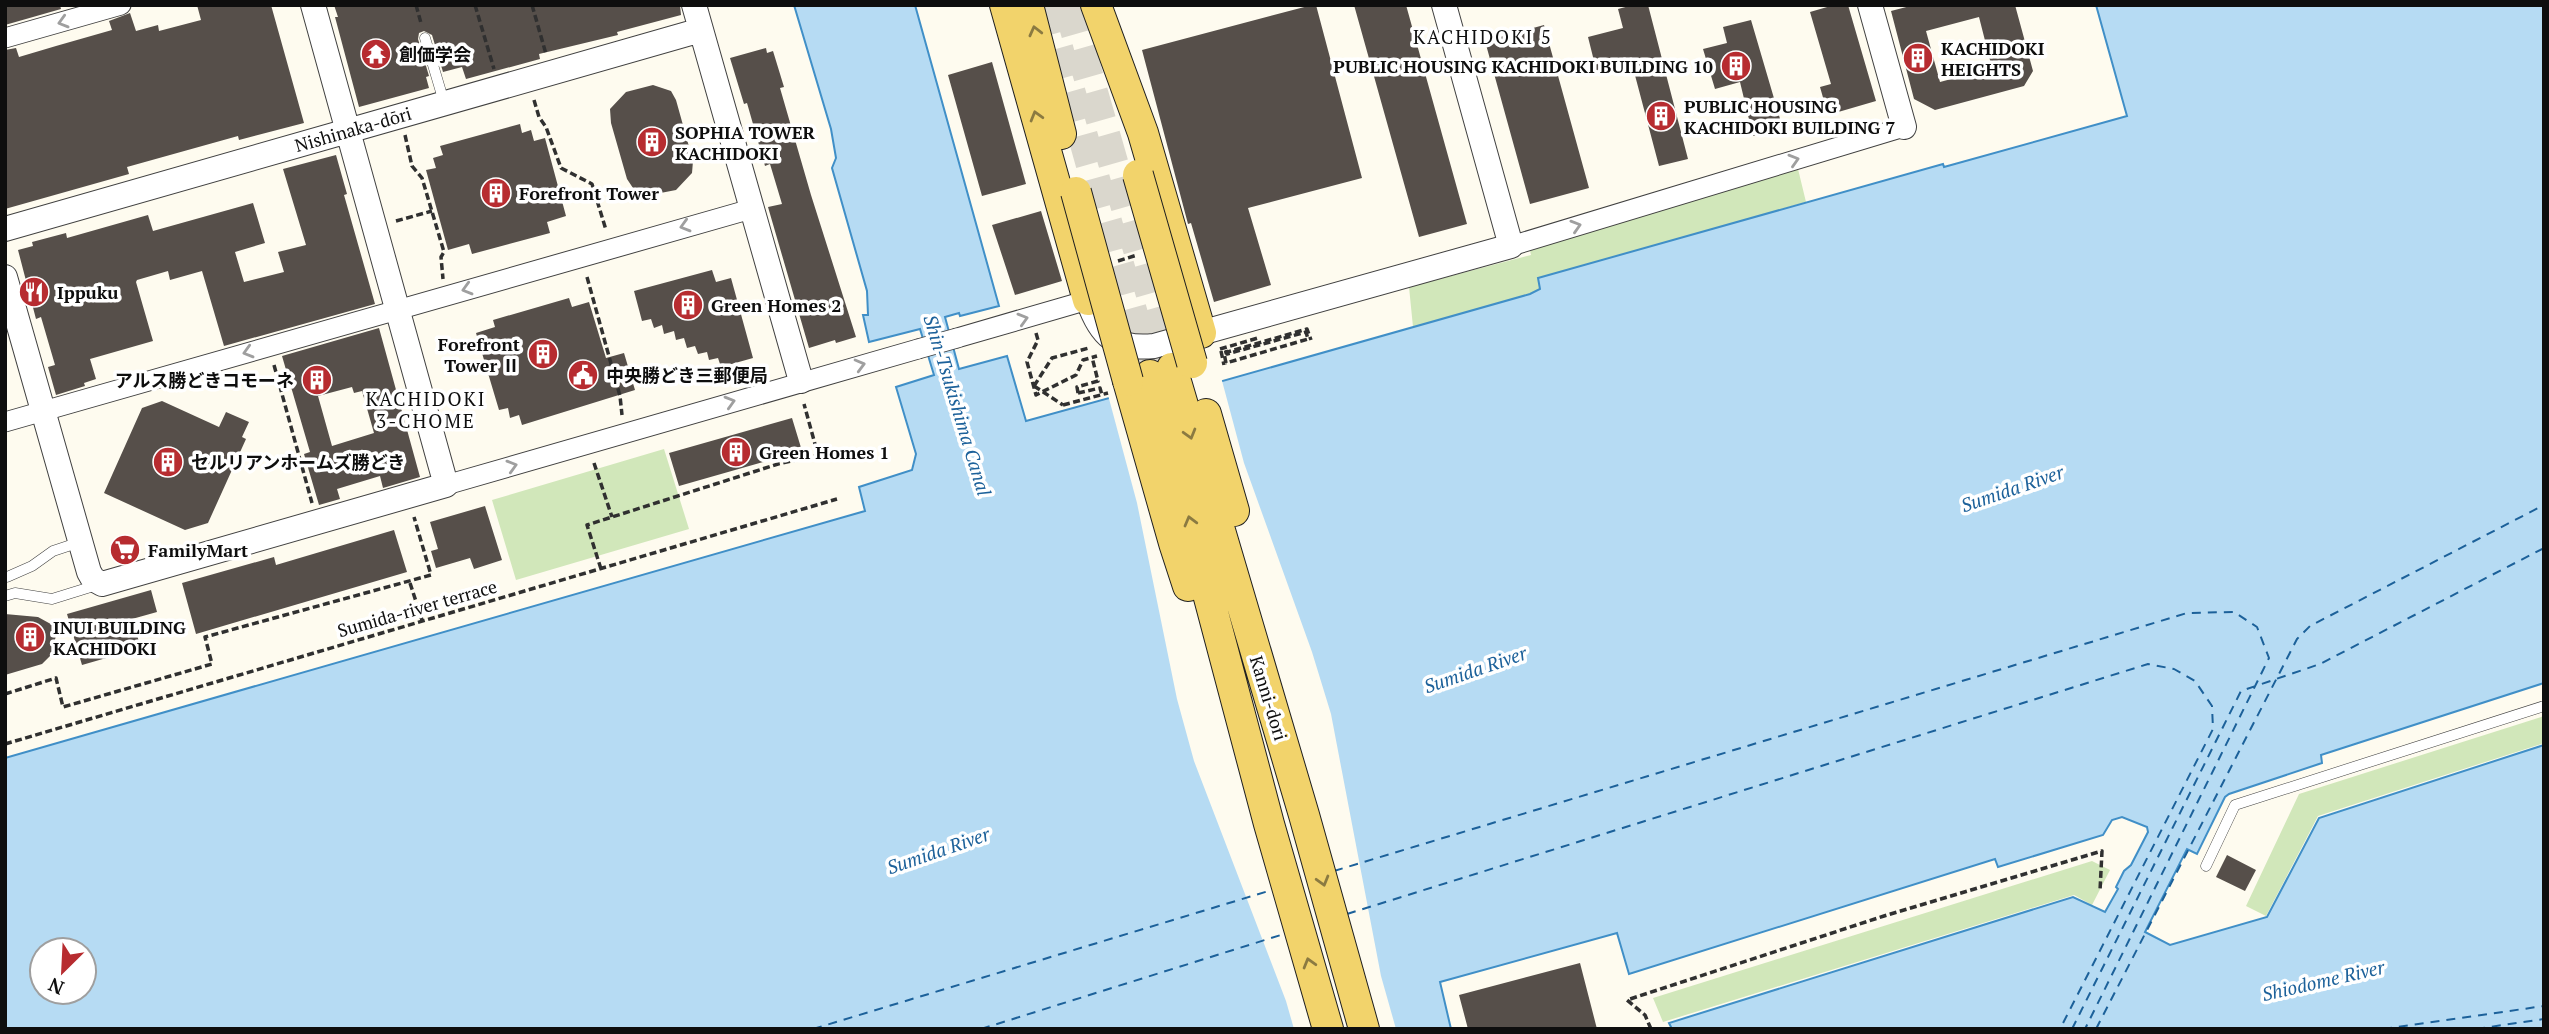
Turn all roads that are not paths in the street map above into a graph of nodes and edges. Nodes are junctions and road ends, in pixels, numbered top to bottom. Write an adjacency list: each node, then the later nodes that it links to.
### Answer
1 (121, 5): 11 (street, one-way to 11)
2 (313, 5): 15 (street)
3 (694, 5): 10 (street)
4 (1005, 5): 20 (main road, one-way to 4)
5 (1028, 5): 33 (main road, one-way to 5, bridge)
6 (1086, 5): 32 (main road, bridge)
7 (1096, 5): 22 (main road)
8 (1444, 5): 18 (street)
9 (1870, 5): 14 (street)
10 (701, 30): 13 (street, Nishinaka-dōri); 16 (street)
11 (5, 38)
12 (425, 38): 13 (lane)
13 (445, 103): 15 (street, Nishinaka-dōri)
14 (1904, 127): 18 (street, one-way to 14)
15 (348, 131): 17 (street, Nishinaka-dōri); 21 (street)
16 (751, 209): 21 (street, one-way to 21); 23 (street)
17 (5, 229)
18 (1511, 246): 22 (street)
19 (5, 277): 24 (street)
20 (1088, 300): 22 (street); 23 (street, one-way to 20, bridge)
21 (398, 309): 24 (street, one-way to 24); 26 (street)
22 (1202, 333)
23 (803, 393): 26 (street, one-way to 23)
24 (43, 411): 25 (street); 27 (street)
25 (5, 422)
26 (446, 485): 29 (street)
27 (80, 542): 28 (lane); 29 (street)
28 (7, 578)
29 (101, 584): 30 (lane)
30 (5, 596)
31 (2544, 706): 34 (lane)
32 (1304, 815): 33 (main road, Kanni-dori, one-way to 32); 36 (main road, Kanni-dori, one-way to 36)
33 (1269, 824): 35 (main road, Kanni-dori, one-way to 33)
34 (2206, 866)
35 (1328, 1029)
36 (1364, 1029)

